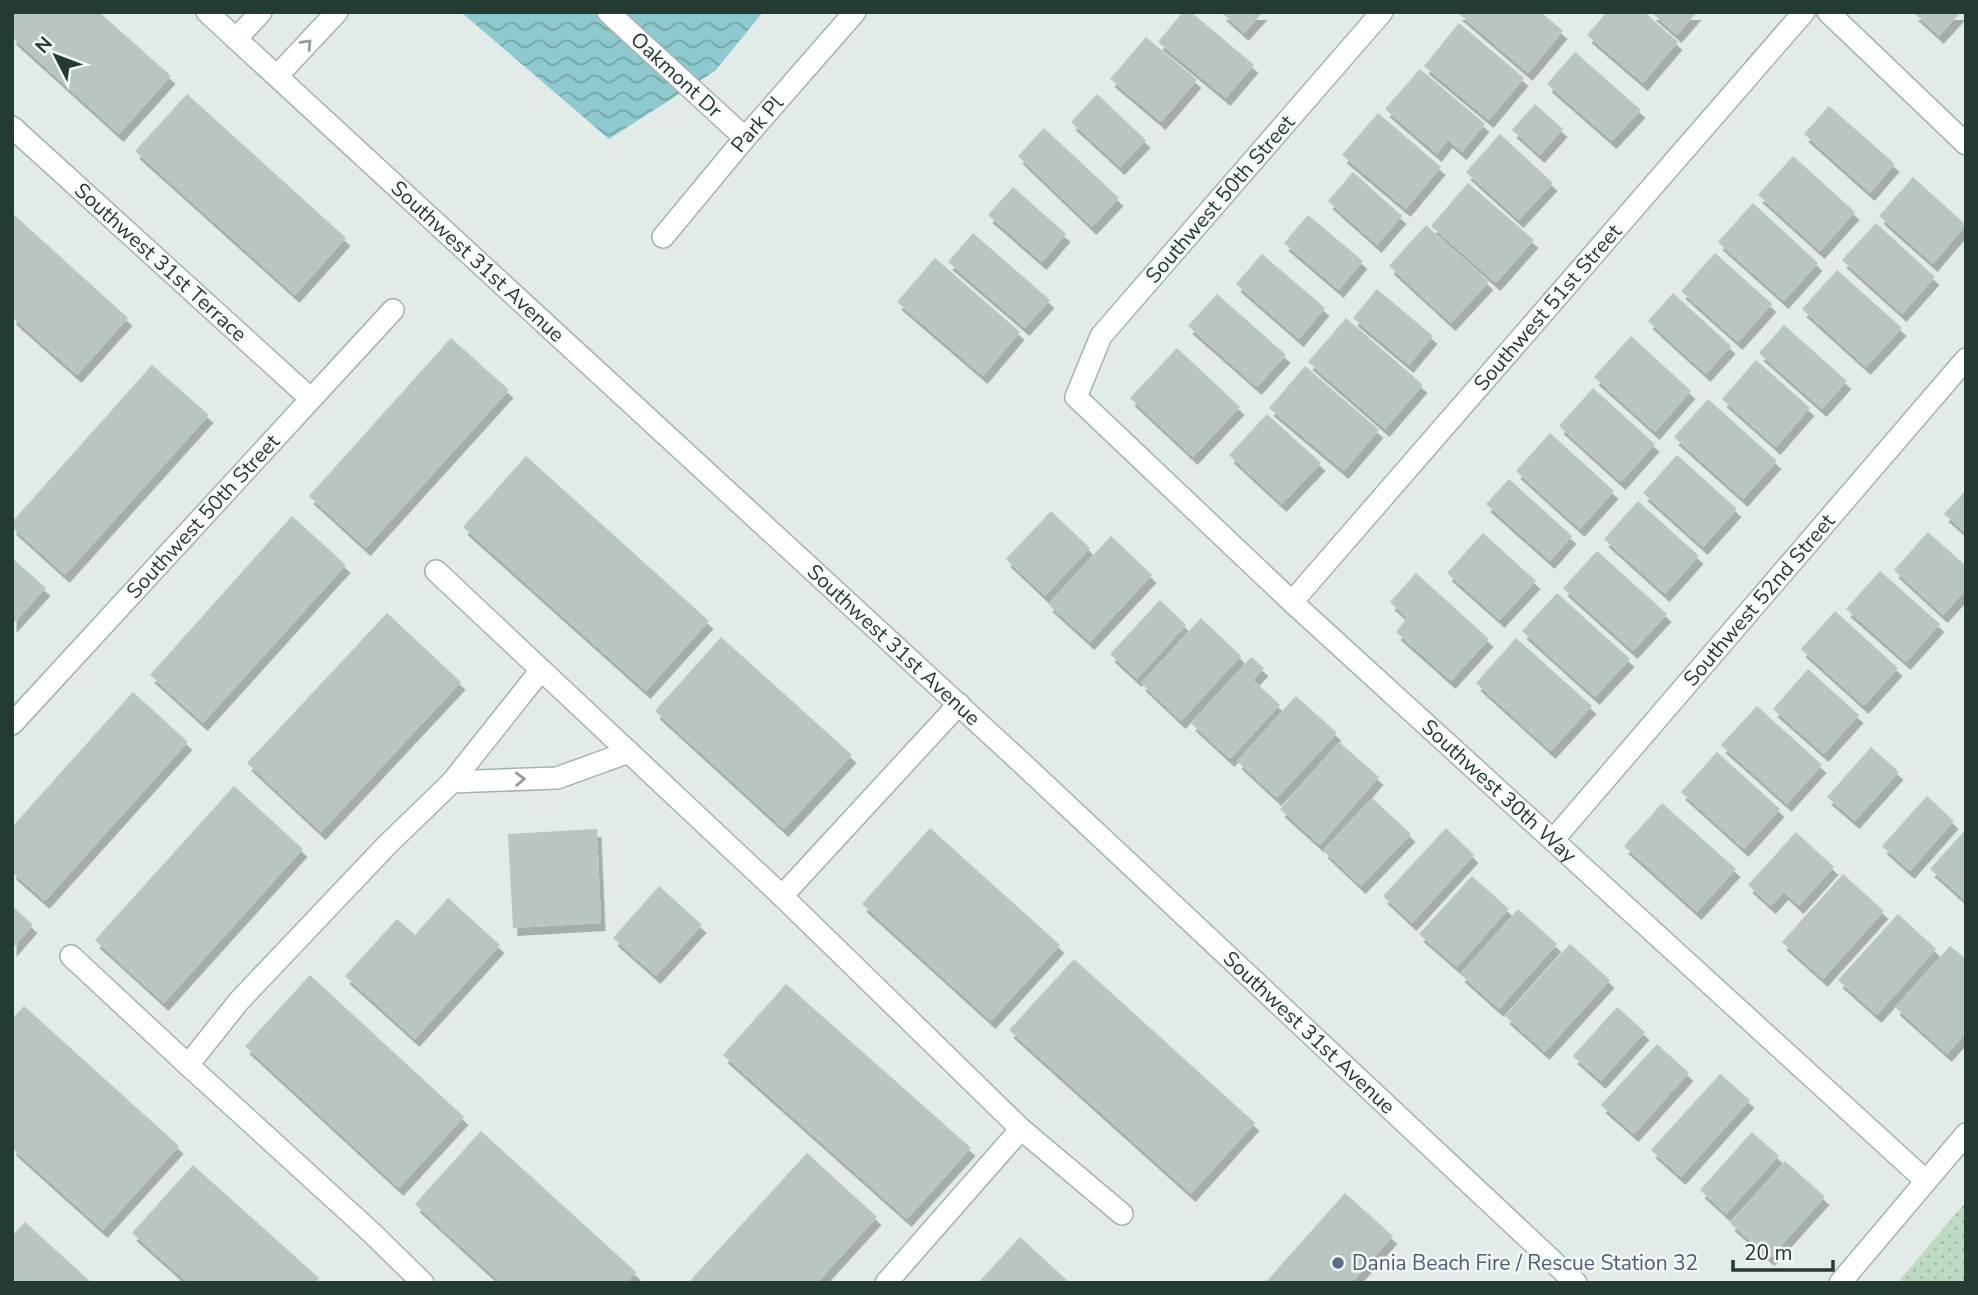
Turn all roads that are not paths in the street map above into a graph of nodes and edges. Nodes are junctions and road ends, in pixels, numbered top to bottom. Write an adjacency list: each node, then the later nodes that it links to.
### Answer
1 (207, 12): 9 (street, Southwest 31st Avenue)
2 (261, 12): 9 (street)
3 (337, 12): 10 (street, one-way to 3)
4 (608, 12): 12 (street, Oakmont Dr)
5 (855, 12): 12 (street, Park Pl)
6 (1382, 12): 17 (street, Southwest 50th Street)
7 (1804, 12): 20 (street, Southwest 51st Street)
8 (1828, 12): 13 (street)
9 (236, 39): 10 (street, Southwest 31st Avenue)
10 (277, 76): 22 (street, Southwest 31st Avenue)
11 (12, 127): 18 (street, Southwest 31st Terrace)
12 (745, 138): 14 (street, Park Pl)
13 (1966, 144)
14 (663, 237)
15 (393, 310): 18 (street, Southwest 50th Street)
16 (1966, 359): 26 (street, Southwest 52nd Street)
17 (1076, 397): 20 (street, Southwest 30th Way)
18 (311, 399): 23 (street, Southwest 50th Street)
19 (436, 571): 21 (street)
20 (1293, 602): 26 (street, Southwest 30th Way)
21 (541, 670): 24 (street); 25 (street)
22 (959, 704): 27 (street); 34 (street, Southwest 31st Avenue)
23 (12, 724)
24 (629, 752): 25 (street, one-way to 24); 27 (street)
25 (452, 782): 29 (street)
26 (1554, 839): 32 (street, Southwest 30th Way)
27 (782, 896): 30 (street)
28 (71, 956): 29 (street)
29 (188, 1065): 35 (street)
30 (1021, 1129): 33 (street); 36 (street)
31 (1966, 1134): 32 (street)
32 (1926, 1180): 38 (street)
33 (1122, 1214)
34 (1553, 1275): 37 (street, Southwest 31st Avenue)
35 (423, 1283)
36 (886, 1283)
37 (1576, 1283)
38 (1840, 1283)

